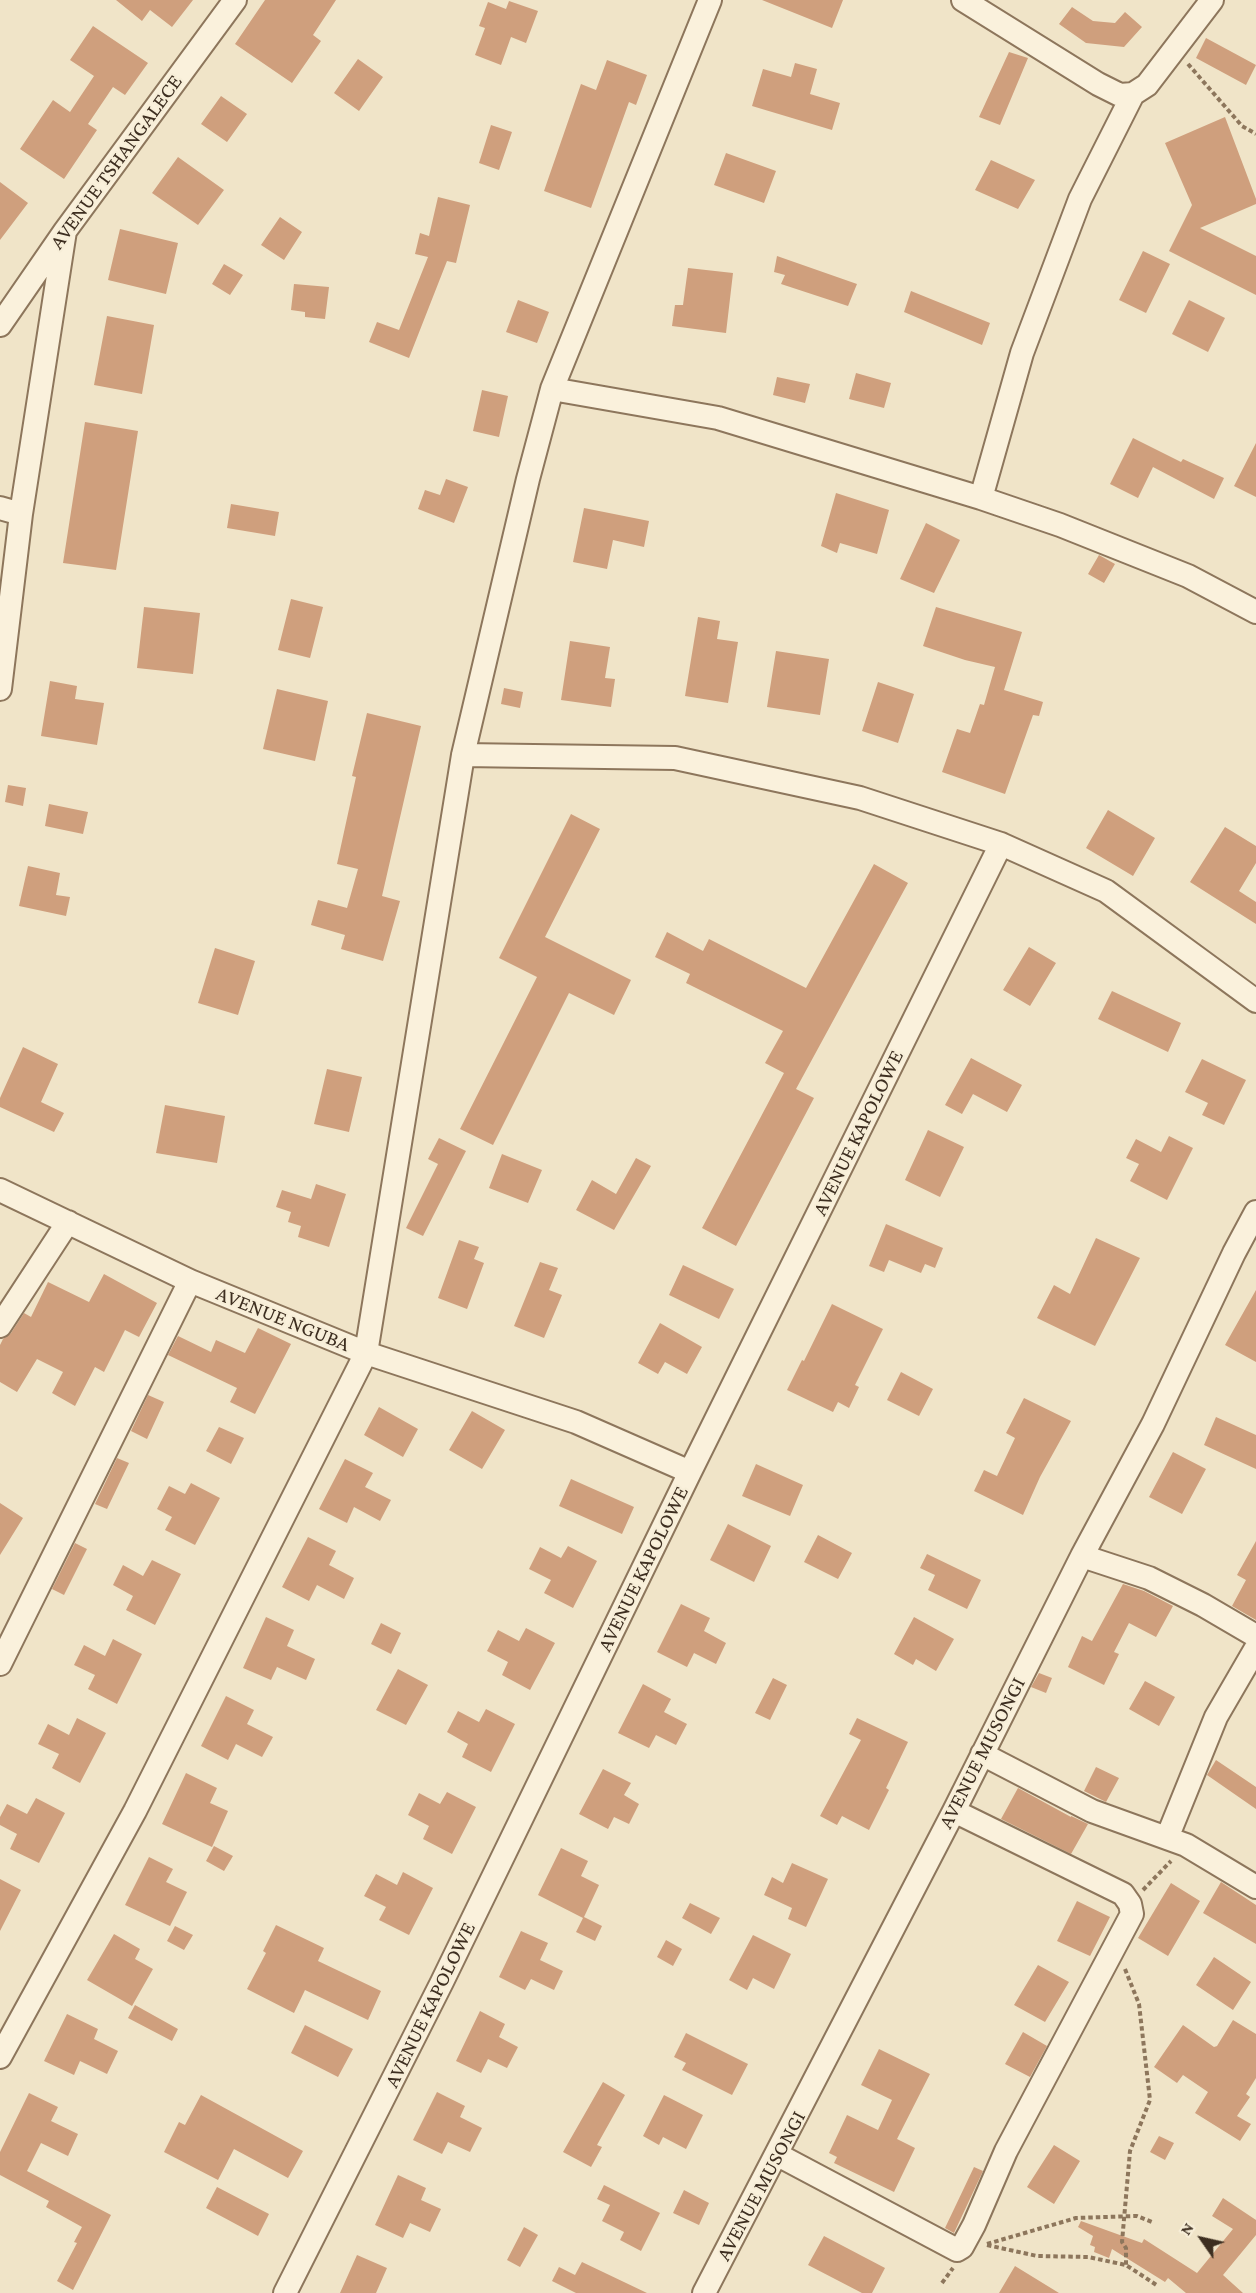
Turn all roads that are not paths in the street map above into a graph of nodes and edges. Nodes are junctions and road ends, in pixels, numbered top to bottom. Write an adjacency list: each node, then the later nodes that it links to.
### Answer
1 (235, 0): 6 (street, AVENUE TSHANGALECE)
2 (710, 0): 8 (street)
3 (963, 0): 5 (street)
4 (1212, 0): 5 (street)
5 (1133, 94): 9 (street)
6 (64, 231): 7 (street, AVENUE TSHANGALECE); 10 (street)
7 (0, 325)
8 (552, 389): 9 (street); 13 (street)
9 (981, 498): 11 (street)
10 (10, 511): 12 (street)
11 (1256, 612)
12 (0, 690)
13 (464, 755): 14 (street); 21 (street)
14 (1001, 844): 15 (street); 22 (street, AVENUE KAPOLOWE)
15 (1256, 1001)
16 (0, 1191): 18 (street, AVENUE NGUBA)
17 (1256, 1212): 23 (street, AVENUE MUSONGI)
18 (68, 1222): 19 (street, AVENUE NGUBA); 20 (street)
19 (190, 1281): 21 (street, AVENUE NGUBA); 26 (street)
20 (0, 1326)
21 (366, 1353): 22 (street, AVENUE NGUBA); 31 (street)
22 (690, 1472): 33 (street, AVENUE KAPOLOWE)
23 (1082, 1556): 24 (street); 27 (street, AVENUE MUSONGI)
24 (1256, 1636)
25 (1256, 1648): 29 (street)
26 (0, 1664)
27 (982, 1755): 28 (street, AVENUE MUSONGI); 29 (street)
28 (954, 1811): 32 (street, AVENUE MUSONGI); 32 (street)
29 (1177, 1842): 30 (street)
30 (1256, 1887)
31 (0, 2057)
32 (778, 2155): 34 (street, AVENUE MUSONGI)
33 (285, 2293)
34 (704, 2293)

